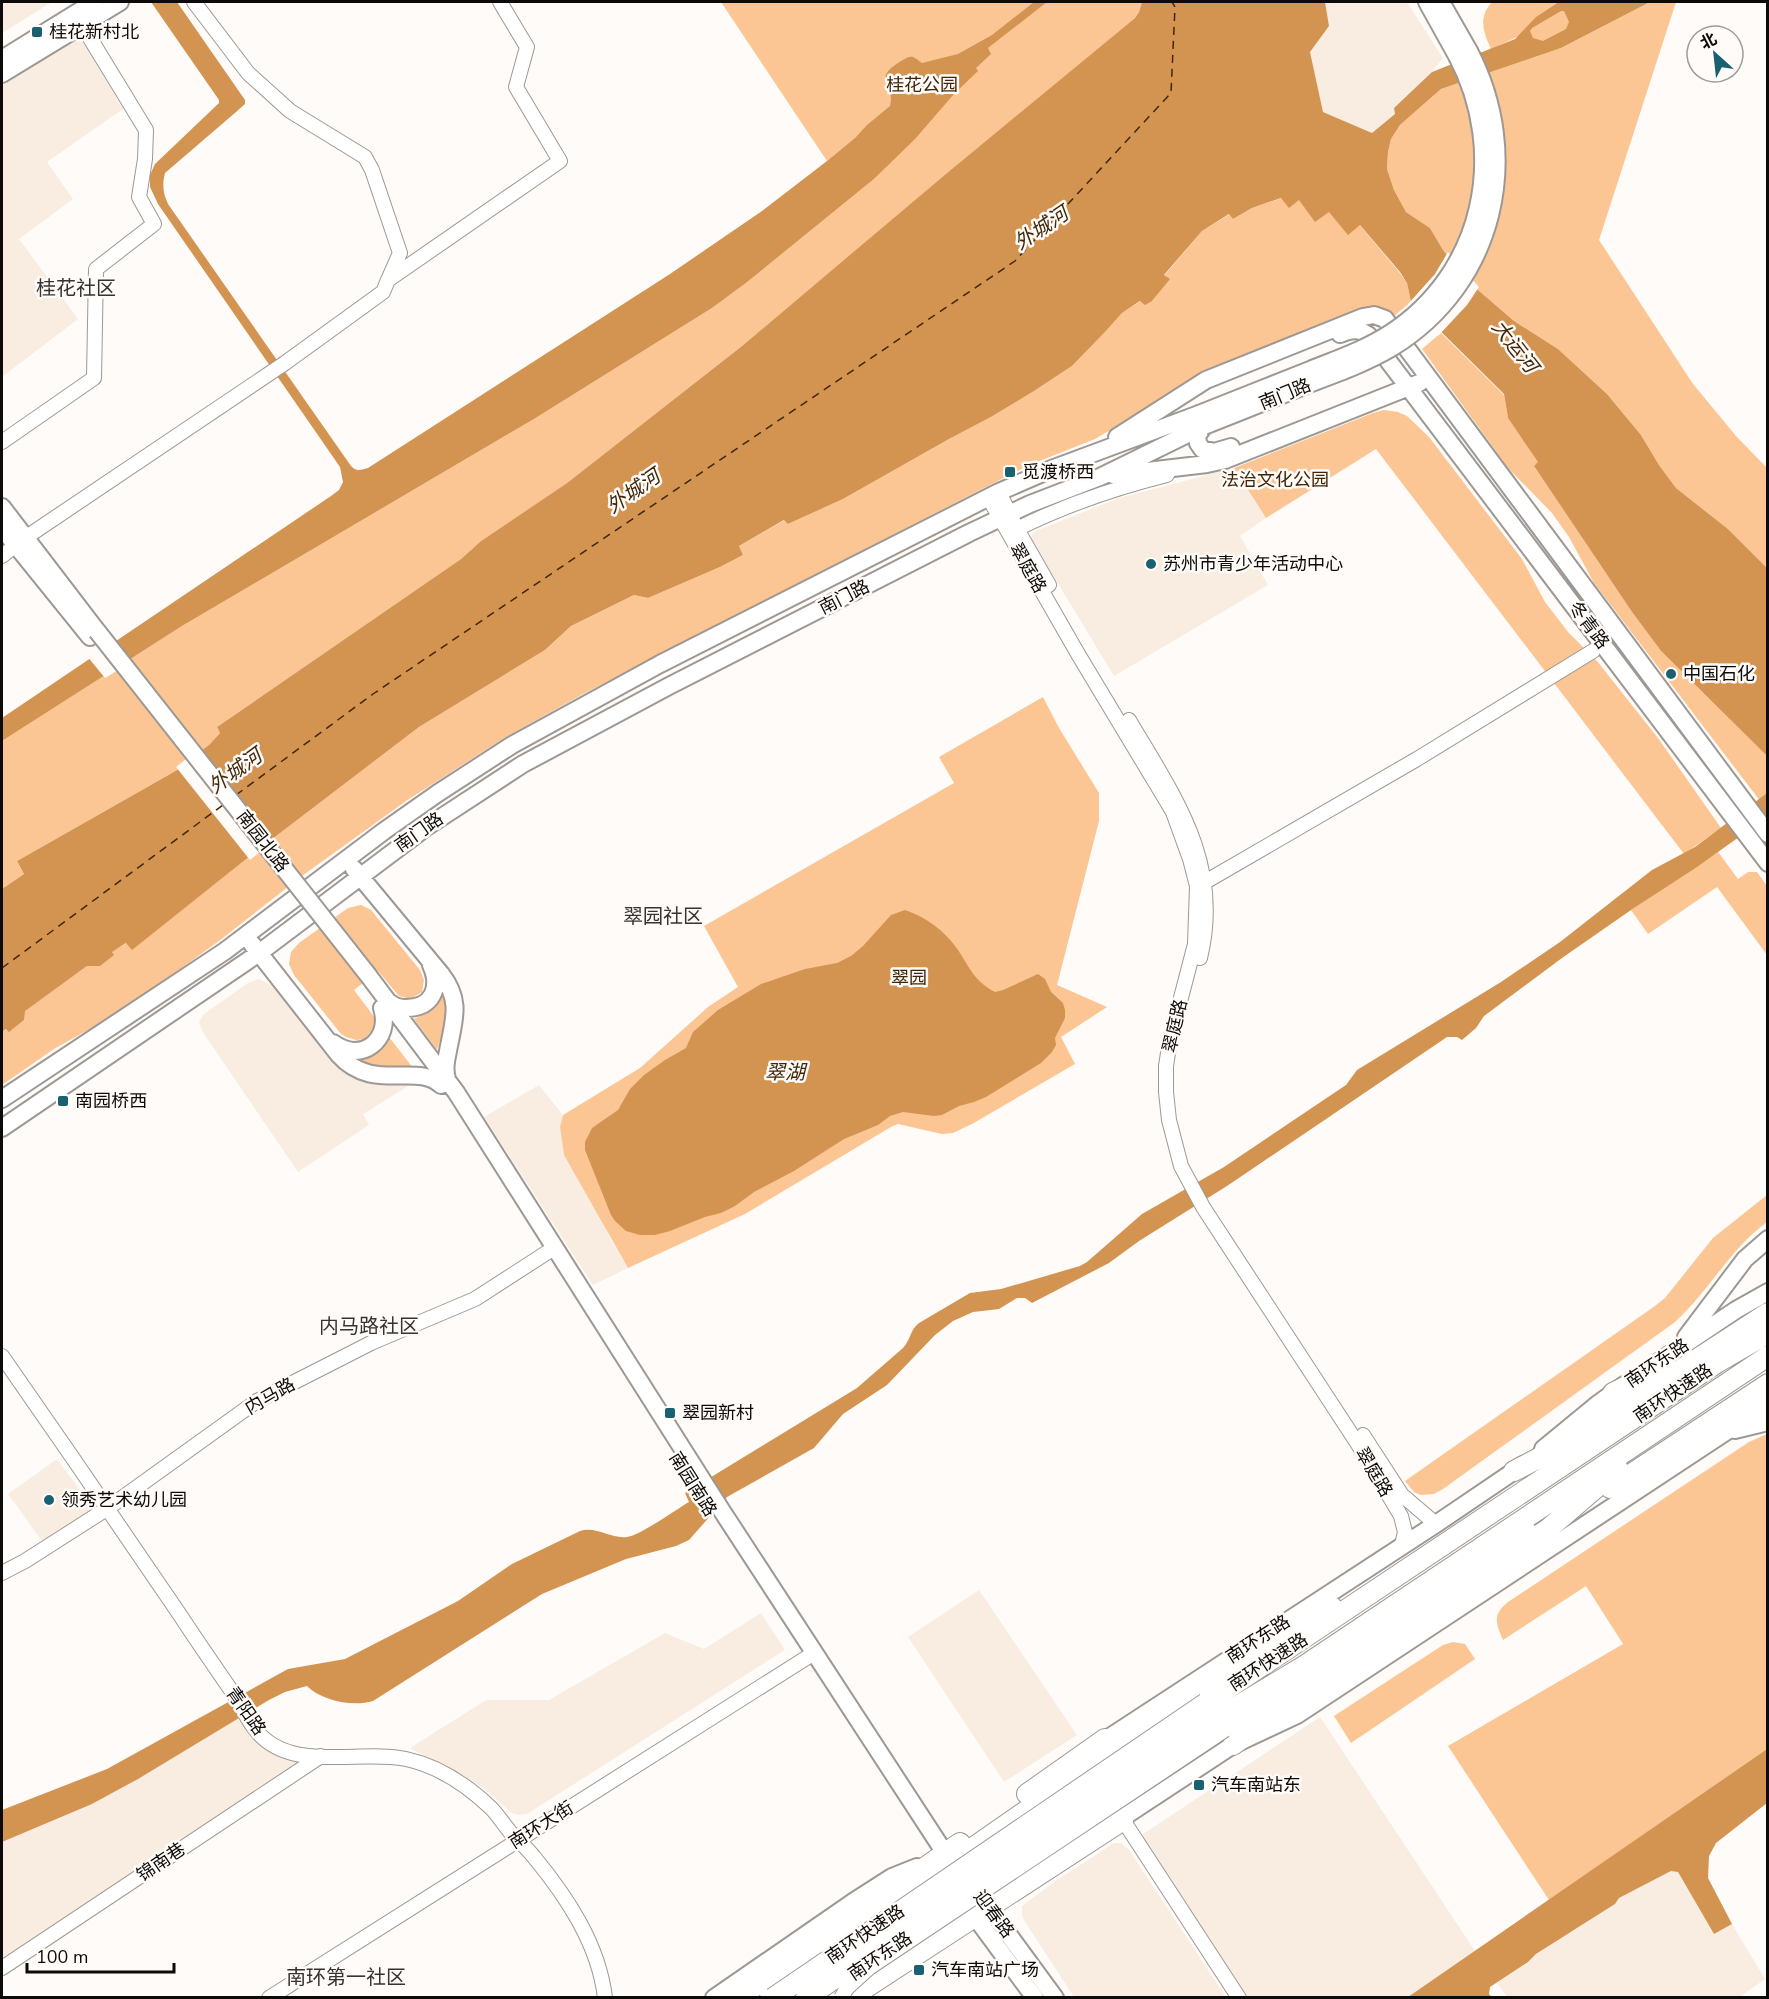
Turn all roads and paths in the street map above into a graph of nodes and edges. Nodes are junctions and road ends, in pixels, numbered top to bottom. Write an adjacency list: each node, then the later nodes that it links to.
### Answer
1 (94, 2): 7 (main road)
2 (120, 2): 6 (main road)
3 (194, 2): 9 (street)
4 (500, 2): 9 (street)
5 (1439, 4): 12 (main road, 南门路, bridge)
6 (82, 26): 8 (main road); 13 (street)
7 (2, 59)
8 (2, 74)
9 (388, 280): 22 (street)
10 (1427, 374): 11 (main road); 14 (main road, 冬青路); 25 (main road, 冬青路)
11 (1406, 383): 12 (main road); 12 (main road, 冬青路); 15 (main road); 27 (main road, 冬青路)
12 (1202, 420): 14 (main road, 南门路); 16 (main road, 南门路)
13 (2, 442)
14 (1094, 453): 17 (main road, 南门路)
15 (1207, 464): 16 (main road); 21 (street)
16 (1100, 477): 19 (main road, 南门路)
17 (994, 494): 19 (street, 翠庭路); 26 (main road, 南门路)
18 (2, 507): 22 (main road, 南园北路)
19 (1005, 516): 21 (street, 翠庭路); 28 (main road, 南门路); 38 (street, 翠庭路)
20 (2, 528): 22 (main road, 南园北路)
21 (1017, 529): 29 (street, 翠庭路)
22 (20, 542): 23 (street); 33 (main road, 南园北路, bridge)
23 (2, 556)
24 (1593, 651): 29 (street)
25 (1764, 830)
26 (346, 859): 28 (main road); 30 (main road, 南门路)
27 (1767, 863)
28 (360, 876): 31 (main road, 南门路); 32 (main road)
29 (1205, 882): 38 (street, 翠庭路)
30 (246, 936): 31 (main road); 36 (main road, 南门路)
31 (259, 953): 34 (main road); 37 (main road, 南门路)
32 (428, 959): 33 (main road); 35 (main road)
33 (385, 1005): 34 (main road); 35 (main road, 南园北路)
34 (325, 1037): 35 (main road)
35 (448, 1088): 41 (main road, 南园南路)
36 (2, 1099)
37 (2, 1128)
38 (1193, 1180): 39 (street, 翠庭路)
39 (1207, 1205): 60 (street, 翠庭路); 62 (street, 翠庭路)
40 (1767, 1239): 44 (main road)
41 (551, 1250): 58 (street, 内马路); 66 (main road, 南园南路)
42 (1767, 1292): 44 (main road, 南环东路)
43 (1762, 1324): 51 (highway); 56 (highway); 63 (highway, 南环快速路); 65 (highway)
44 (1674, 1351): 51 (main road, 南环东路)
45 (2, 1356): 58 (street, 青阳路)
46 (1767, 1356): 59 (highway, 南环快速路)
47 (1767, 1362): 50 (highway, 南环快速路)
48 (1767, 1373): 50 (highway)
49 (1767, 1384): 61 (highway)
50 (1731, 1390): 55 (highway, 南环快速路)
51 (1613, 1393): 56 (main road, 南环东路)
52 (1767, 1404): 54 (main road, 南环东路)
53 (1767, 1422): 54 (main road)
54 (1722, 1434): 67 (main road, 南环东路)
55 (1650, 1444): 57 (highway); 59 (highway, 南环快速路)
56 (1515, 1471): 60 (main road, 南环东路)
57 (1600, 1484): 61 (highway); 67 (street)
58 (108, 1508): 64 (street, 内马路); 69 (street, 青阳路)
59 (1536, 1511): 67 (highway, 南环快速路)
60 (1436, 1524): 62 (main road, 南环东路)
61 (1548, 1529): 67 (highway)
62 (1402, 1545): 68 (main road, 南环东路)
63 (1422, 1561): 65 (highway); 67 (highway, 南环快速路)
64 (2, 1573)
65 (1347, 1599): 70 (highway)
66 (810, 1655): 74 (street, 南环大街); 75 (main road, 南园南路)
67 (1220, 1724): 72 (main road, 南环东路); 83 (highway, 南环快速路, bridge); 84 (highway, 南环快速路, bridge); 86 (street, bridge)
68 (1105, 1739): 75 (highway)
69 (321, 1756): 74 (street, 青阳路); 77 (street, 锦南巷)
70 (1061, 1787): 71 (main road); 75 (highway)
71 (1076, 1811): 73 (main road); 76 (main road)
72 (1123, 1820): 73 (main road, 南环东路); 76 (highway); 90 (street)
73 (1091, 1835): 76 (main road, 南环东路)
74 (518, 1840): 78 (street, 南环大街); 79 (street, 青阳路)
75 (944, 1861): 76 (main road, 迎春路); 80 (main road); 81 (highway); 82 (main road, 南环东路)
76 (972, 1898): 85 (main road, 南环东路); 87 (highway); 88 (main road, 迎春路); 89 (main road, 迎春路)
77 (2, 1968)
78 (269, 1998)
79 (604, 1998)
80 (714, 1998)
81 (738, 1998)
82 (755, 1998)
83 (773, 1998)
84 (806, 1998)
85 (818, 1998)
86 (841, 1998)
87 (850, 1998)
88 (1035, 1998)
89 (1055, 1998)
90 (1239, 1998)

